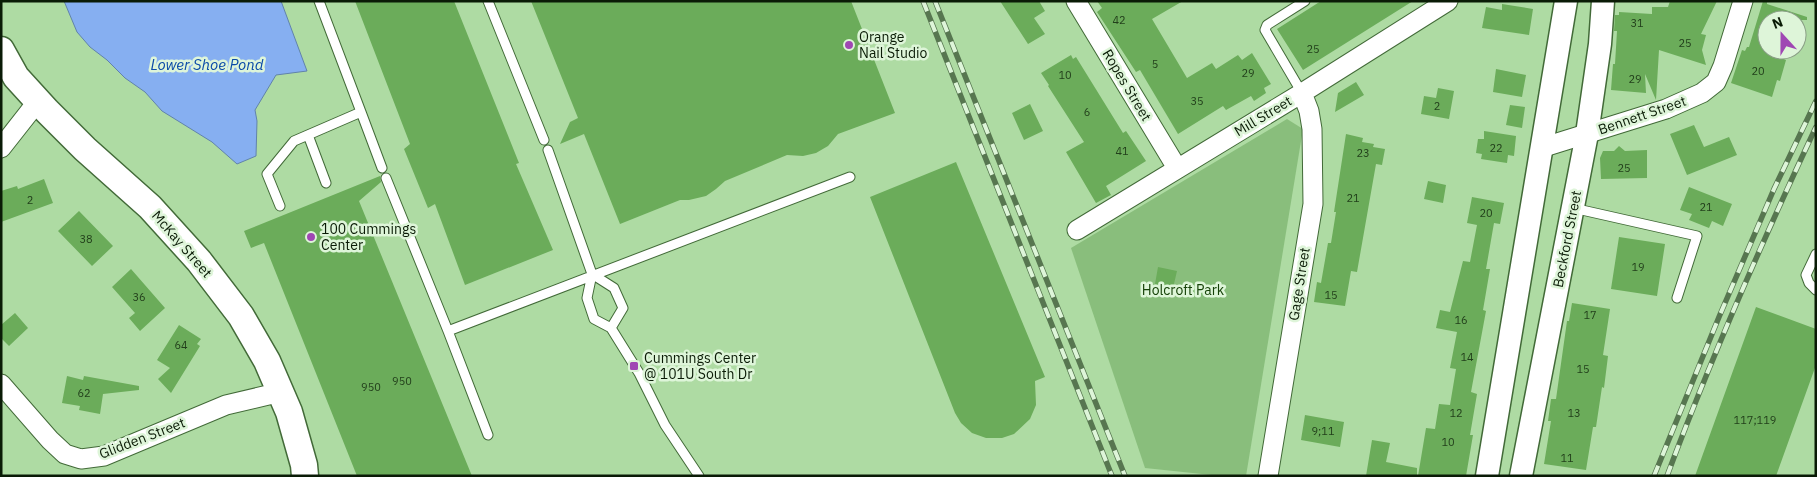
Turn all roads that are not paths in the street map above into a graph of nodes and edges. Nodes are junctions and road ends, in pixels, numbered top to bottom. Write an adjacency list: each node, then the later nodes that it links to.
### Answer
1 (319, 1): 12 (lane)
2 (488, 1): 15 (lane)
3 (1076, 1): 20 (street, Ropes Street)
4 (1306, 1): 10 (lane)
5 (1448, 1): 10 (street, Mill Street)
6 (1566, 1): 17 (street)
7 (1603, 1): 13 (street, Beckford Street)
8 (1743, 1): 13 (street, Bennett Street)
9 (1, 50): 11 (main road, McKay Street)
10 (1302, 93): 20 (street, Mill Street); 38 (street, Gage Street)
11 (38, 100): 16 (street); 34 (main road, McKay Street)
12 (361, 112): 14 (lane); 19 (lane)
13 (1587, 134): 17 (street, Bennett Street); 25 (street, Beckford Street)
14 (308, 135): 23 (lane); 24 (lane)
15 (544, 140)
16 (1, 148)
17 (1541, 148): 39 (street)
18 (548, 150): 28 (lane)
19 (382, 168)
20 (1177, 168): 26 (street, Mill Street)
21 (850, 177): 28 (lane)
22 (386, 178): 32 (lane)
23 (326, 183)
24 (280, 206)
25 (1573, 208): 30 (lane); 40 (street, Beckford Street)
26 (1077, 230)
27 (1816, 254): 29 (lane)
28 (592, 274): 31 (lane); 31 (lane); 32 (lane)
29 (1816, 290)
30 (1677, 298)
31 (612, 328): 37 (lane)
32 (448, 331): 35 (lane)
33 (1, 384): 34 (street, Glidden Street)
34 (281, 392): 36 (main road, McKay Street)
35 (488, 435)
36 (305, 476)
37 (699, 476)
38 (1268, 476)
39 (1487, 476)
40 (1520, 476)

